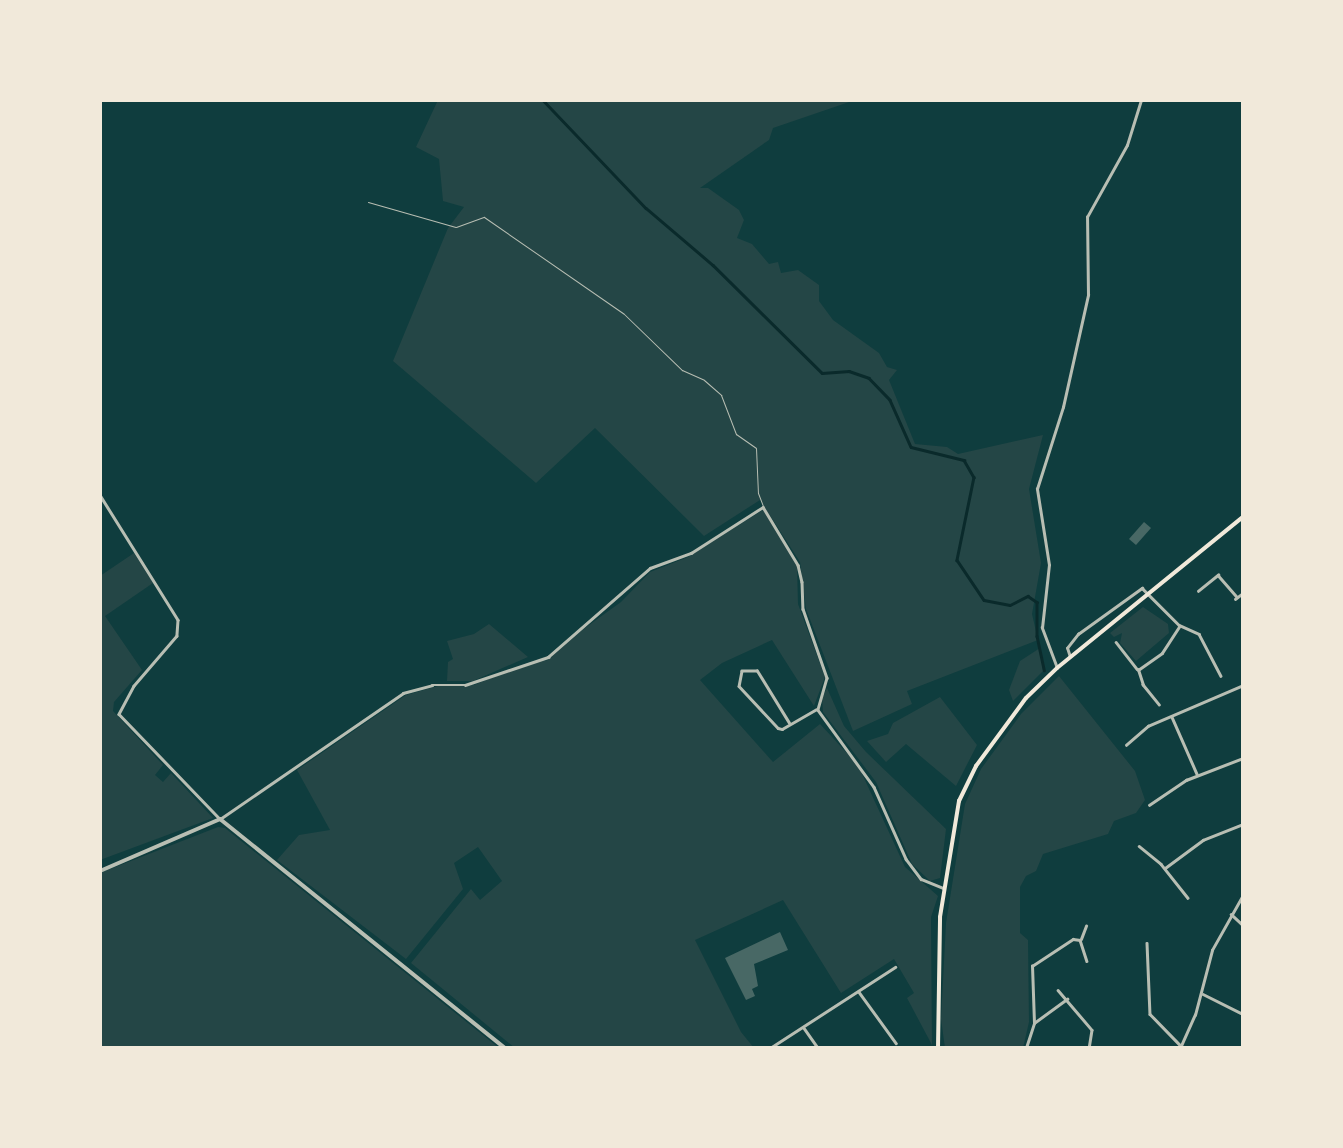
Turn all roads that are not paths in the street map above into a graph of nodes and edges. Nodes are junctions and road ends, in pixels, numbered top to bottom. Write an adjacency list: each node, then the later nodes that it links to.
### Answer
1 (1141, 100): 12 (street)
2 (368, 202): 4 (lane)
3 (100, 494): 24 (street)
4 (763, 506): 17 (street); 24 (street)
5 (1243, 517): 8 (main road)
6 (1198, 591): 7 (street)
7 (1243, 593)
8 (1148, 594): 9 (street); 11 (main road); 11 (street)
9 (1179, 625): 13 (street); 14 (street)
10 (1116, 642): 13 (street)
11 (1070, 656): 12 (main road)
12 (1057, 668): 29 (main road)
13 (1138, 670): 16 (street)
14 (1221, 676)
15 (1243, 685): 18 (street)
16 (1160, 704)
17 (818, 710): 19 (street); 29 (street)
18 (1171, 716): 20 (street); 22 (street)
19 (790, 724): 19 (street)
20 (1126, 745)
21 (1243, 758): 22 (street)
22 (1197, 774): 23 (street)
23 (1149, 804)
24 (220, 819): 28 (street); 48 (street)
25 (1243, 825): 27 (street)
26 (1138, 846): 27 (street)
27 (1165, 868): 31 (street)
28 (100, 871)
29 (945, 888): 51 (main road)
30 (1243, 895): 32 (street)
31 (1188, 898)
32 (1230, 913): 33 (street); 41 (street)
33 (1243, 925)
34 (1086, 926): 35 (street)
35 (1080, 940): 37 (street); 44 (street)
36 (1147, 943): 47 (street)
37 (1087, 961)
38 (895, 967): 40 (street)
39 (1058, 990): 42 (street)
40 (858, 991): 45 (street); 46 (street)
41 (1202, 994): 43 (street); 47 (street)
42 (1068, 998): 44 (street); 53 (street)
43 (1243, 1014)
44 (1034, 1023): 52 (street)
45 (804, 1027): 49 (street); 50 (street)
46 (896, 1043)
47 (1180, 1047)
48 (505, 1048)
49 (770, 1048)
50 (818, 1048)
51 (938, 1048)
52 (1026, 1048)
53 (1089, 1048)

